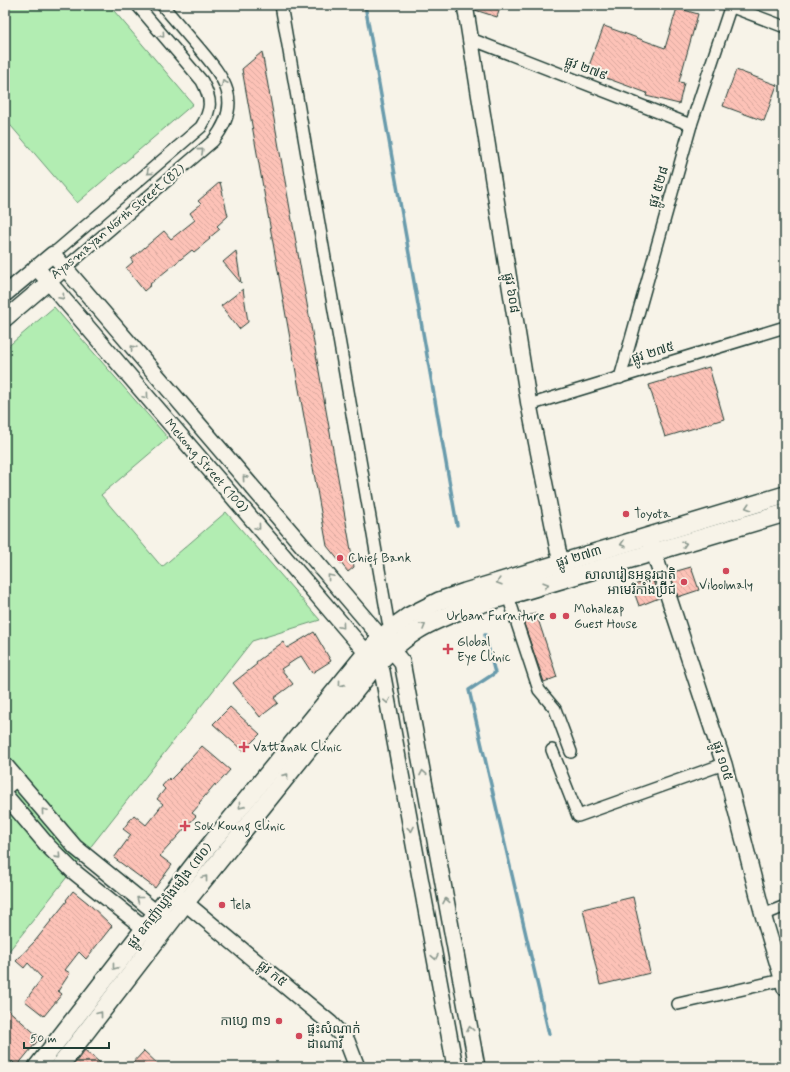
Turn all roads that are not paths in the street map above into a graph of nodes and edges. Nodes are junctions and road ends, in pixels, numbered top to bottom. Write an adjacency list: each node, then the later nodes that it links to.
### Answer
1 (137, 5): 9 (street, Ayasmayan North Street (82), one-way to 9)
2 (162, 5): 11 (street, Ayasmayan North Street (82), one-way to 2)
3 (281, 5): 25 (street)
4 (465, 5): 7 (street, ផ្លូវ ៦០៨)
5 (730, 5): 6 (street); 8 (street, ផ្លូវ ៥២៨)
6 (785, 27)
7 (471, 39): 8 (street, ផ្លូវ ២៧៩); 17 (street, ផ្លូវ ៦០៨)
8 (691, 125): 16 (street, ផ្លូវ ៥២៨)
9 (53, 254): 10 (street, Ayasmayan North Street (82)); 11 (street, Mekong Street (100))
10 (36, 267): 12 (street, Mekong Street (100)); 13 (street, Ayasmayan North Street (82))
11 (65, 268): 12 (street, Ayasmayan North Street (82)); 25 (street, Mekong Street (100), one-way to 11)
12 (48, 282): 14 (street, Ayasmayan North Street (82)); 26 (street, Mekong Street (100), one-way to 26)
13 (5, 294)
14 (5, 319)
15 (785, 327): 16 (street, ផ្លូវ ២៧៥)
16 (620, 378): 17 (street, ផ្លូវ ២៧៥)
17 (529, 406): 22 (street, ផ្លូវ ៦០៨)
18 (784, 499): 20 (main road, ផ្លូវ ២៧៣, one-way to 20)
19 (785, 513): 21 (main road, ផ្លូវ ២៧៣, one-way to 19)
20 (649, 536): 21 (street, ផ្លូវ ១០៥); 22 (main road, ផ្លូវ ២៧៣, one-way to 22)
21 (653, 553): 23 (main road, ផ្លូវ ២៧៣); 29 (street, ផ្លូវ ១០៥)
22 (562, 563): 23 (street, ផ្លូវ ៦០៨); 25 (main road, ផ្លូវ ២៧៣, one-way to 25)
23 (567, 579): 24 (main road, ផ្លូវ ២៧៣, one-way to 23)
24 (508, 596): 25 (main road, ផ្លូវ ២៧៣, one-way to 24); 28 (street)
25 (392, 639): 26 (main road, ផ្លូវ ឧកញ៉ាឃ្លាំងមឿង (៧០)); 45 (street, Mekong Street (100), one-way to 25)
26 (371, 659): 34 (main road, ផ្លូវ ឧកញ៉ាឃ្លាំងមឿង (៧០)); 44 (street, Mekong Street (100), one-way to 44)
27 (552, 750): 29 (street)
28 (571, 752)
29 (724, 764): 36 (street, ផ្លូវ ១០៥)
30 (5, 765): 31 (street)
31 (17, 780): 32 (street); 37 (street, one-way to 31)
32 (5, 790)
33 (5, 795): 38 (street, one-way to 38)
34 (179, 897): 37 (main road, ផ្លូវ ឧកញ៉ាឃ្លាំងមឿង (៧០)); 43 (street, ផ្លូវ ក៥)
35 (785, 906): 36 (street)
36 (763, 915): 39 (street, ផ្លូវ ១០៥)
37 (163, 918): 38 (main road, ផ្លូវ ឧកញ៉ាឃ្លាំងមឿង (៧០))
38 (151, 934): 41 (main road, ផ្លូវ ឧកញ៉ាឃ្លាំងមឿង (៧០), one-way to 41); 42 (main road, ផ្លូវ ឧកញ៉ាឃ្លាំងមឿង (៧០), one-way to 38)
39 (784, 984): 40 (street)
40 (678, 1004)
41 (37, 1067)
42 (59, 1067)
43 (357, 1067)
44 (455, 1067)
45 (477, 1067)

